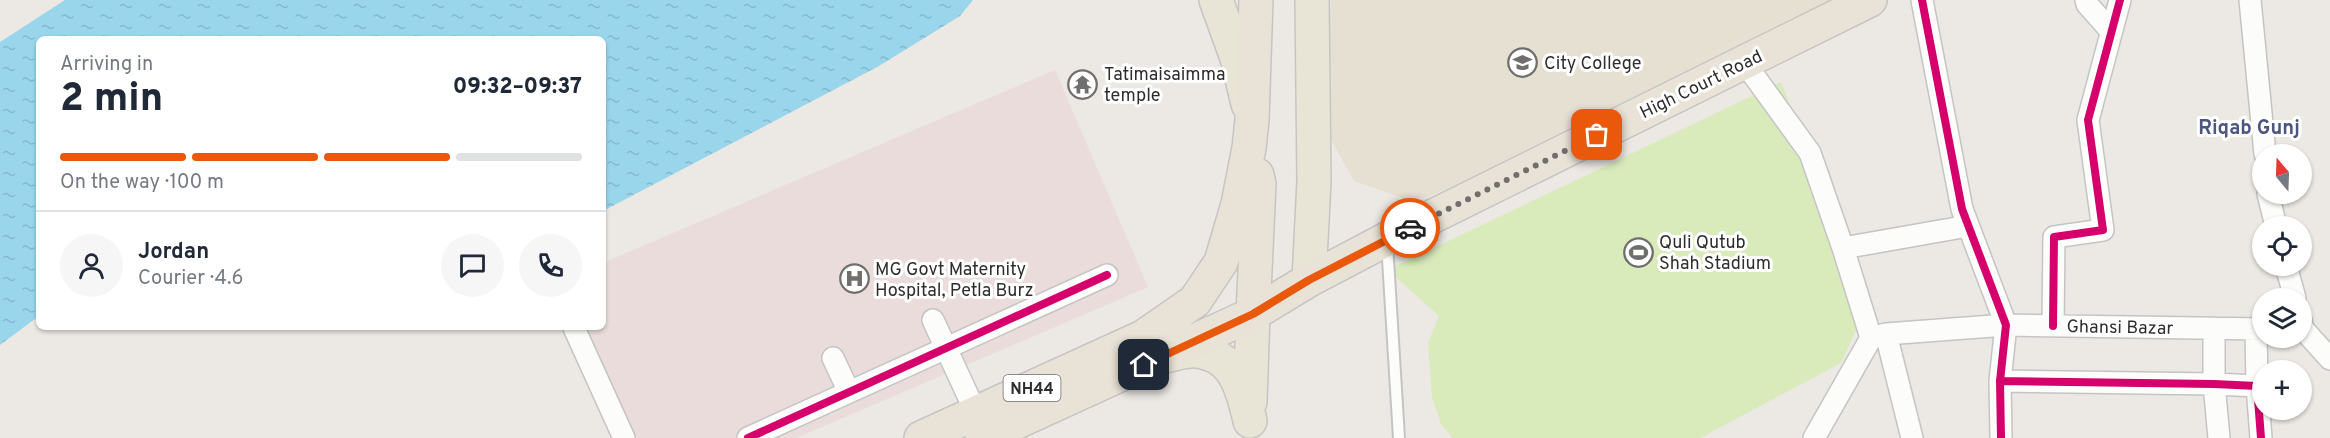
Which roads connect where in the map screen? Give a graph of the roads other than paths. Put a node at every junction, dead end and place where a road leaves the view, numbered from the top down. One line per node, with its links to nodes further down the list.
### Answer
1 (1216, 0): 11 (main road)
2 (1256, 0): 11 (highway, High Court Road / NH44)
3 (1312, 0): 17 (main road)
4 (1870, 0): 10 (highway, High Court Road / NH44)
5 (1922, 0): 13 (street)
6 (2086, 0): 9 (street)
7 (2120, 0): 9 (street)
8 (2250, 0): 12 (street)
9 (2110, 30): 21 (street)
10 (1744, 62): 14 (highway, High Court Road / NH44); 15 (street)
11 (1250, 134): 18 (highway); 36 (highway, High Court Road / NH44)
12 (2264, 144)
13 (1968, 226): 15 (street); 20 (street)
14 (1387, 239): 17 (highway, High Court Road / NH44); 41 (lane)
15 (1843, 248): 25 (street)
16 (1107, 275): 27 (street)
17 (1309, 280): 18 (highway, High Court Road / NH44)
18 (1253, 314): 29 (highway, High Court Road / NH44); 37 (main road)
19 (933, 320): 27 (street)
20 (2006, 324): 21 (street, Ghansi Bazar); 25 (street, Ghansi Bazar); 31 (street)
21 (2053, 326): 22 (street, Ghansi Bazar)
22 (2214, 328): 23 (street, Ghansi Bazar); 32 (street)
23 (2252, 329)
24 (575, 330): 38 (street)
25 (1879, 336): 42 (street); 43 (street)
26 (2312, 338): 28 (street)
27 (946, 348): 34 (street); 36 (street)
28 (2328, 355)
29 (1165, 356): 36 (highway, High Court Road / NH44); 37 (main road)
30 (833, 358): 34 (street)
31 (2000, 381): 32 (street); 44 (street)
32 (2214, 384): 33 (street); 45 (street)
33 (2252, 386)
34 (849, 392): 39 (street)
35 (2260, 420): 46 (street)
36 (979, 426): 40 (highway, High Court Road / NH44)
37 (1249, 429)
38 (624, 438)
39 (748, 438)
40 (921, 438)
41 (1399, 438)
42 (1814, 438)
43 (1912, 438)
44 (2001, 438)
45 (2219, 438)
46 (2261, 438)

